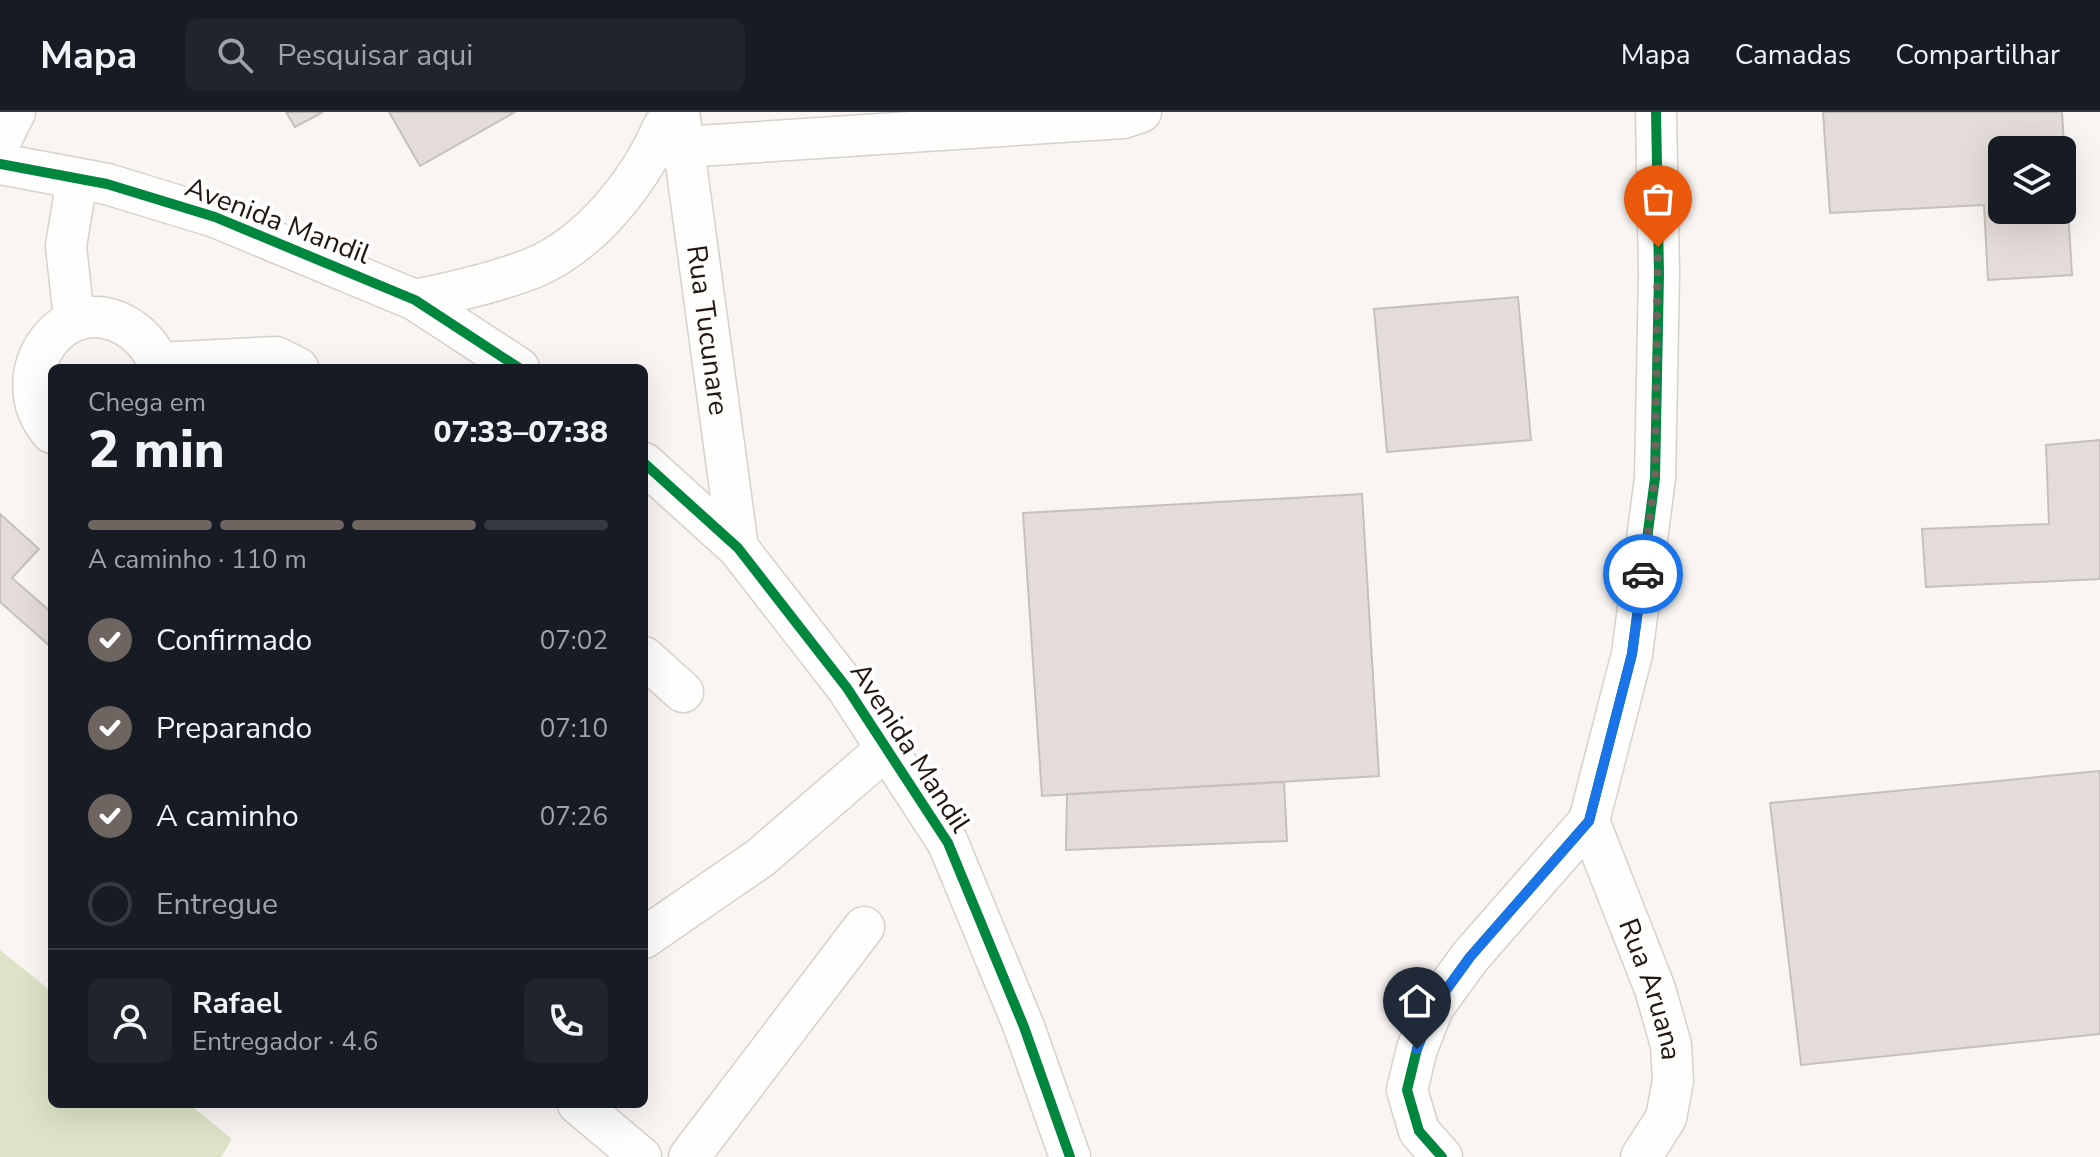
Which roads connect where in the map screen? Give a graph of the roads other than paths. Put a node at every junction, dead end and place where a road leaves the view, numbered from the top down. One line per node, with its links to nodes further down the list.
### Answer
1 (15, 112): 5 (street)
2 (1141, 112): 4 (street)
3 (1656, 112): 20 (street)
4 (671, 130): 8 (street); 16 (street, Rua Tucunare)
5 (0, 142)
6 (0, 164): 7 (street, Avenida Mandil)
7 (92, 182): 8 (street, Avenida Mandil); 9 (street)
8 (415, 300): 13 (street, Avenida Mandil)
9 (87, 318): 10 (street); 14 (street)
10 (158, 364)
11 (173, 364): 12 (street)
12 (290, 364)
13 (513, 364)
14 (48, 429)
15 (648, 467): 16 (street, Avenida Mandil)
16 (738, 548): 19 (street, Avenida Mandil)
17 (648, 661): 18 (street)
18 (683, 692)
19 (886, 749): 22 (street); 26 (street, Avenida Mandil)
20 (1589, 821): 27 (street); 28 (street, Rua Aruana)
21 (864, 927): 25 (street)
22 (648, 935)
23 (583, 1108): 24 (street)
24 (641, 1157)
25 (689, 1157)
26 (1070, 1157)
27 (1442, 1157)
28 (1641, 1157)

